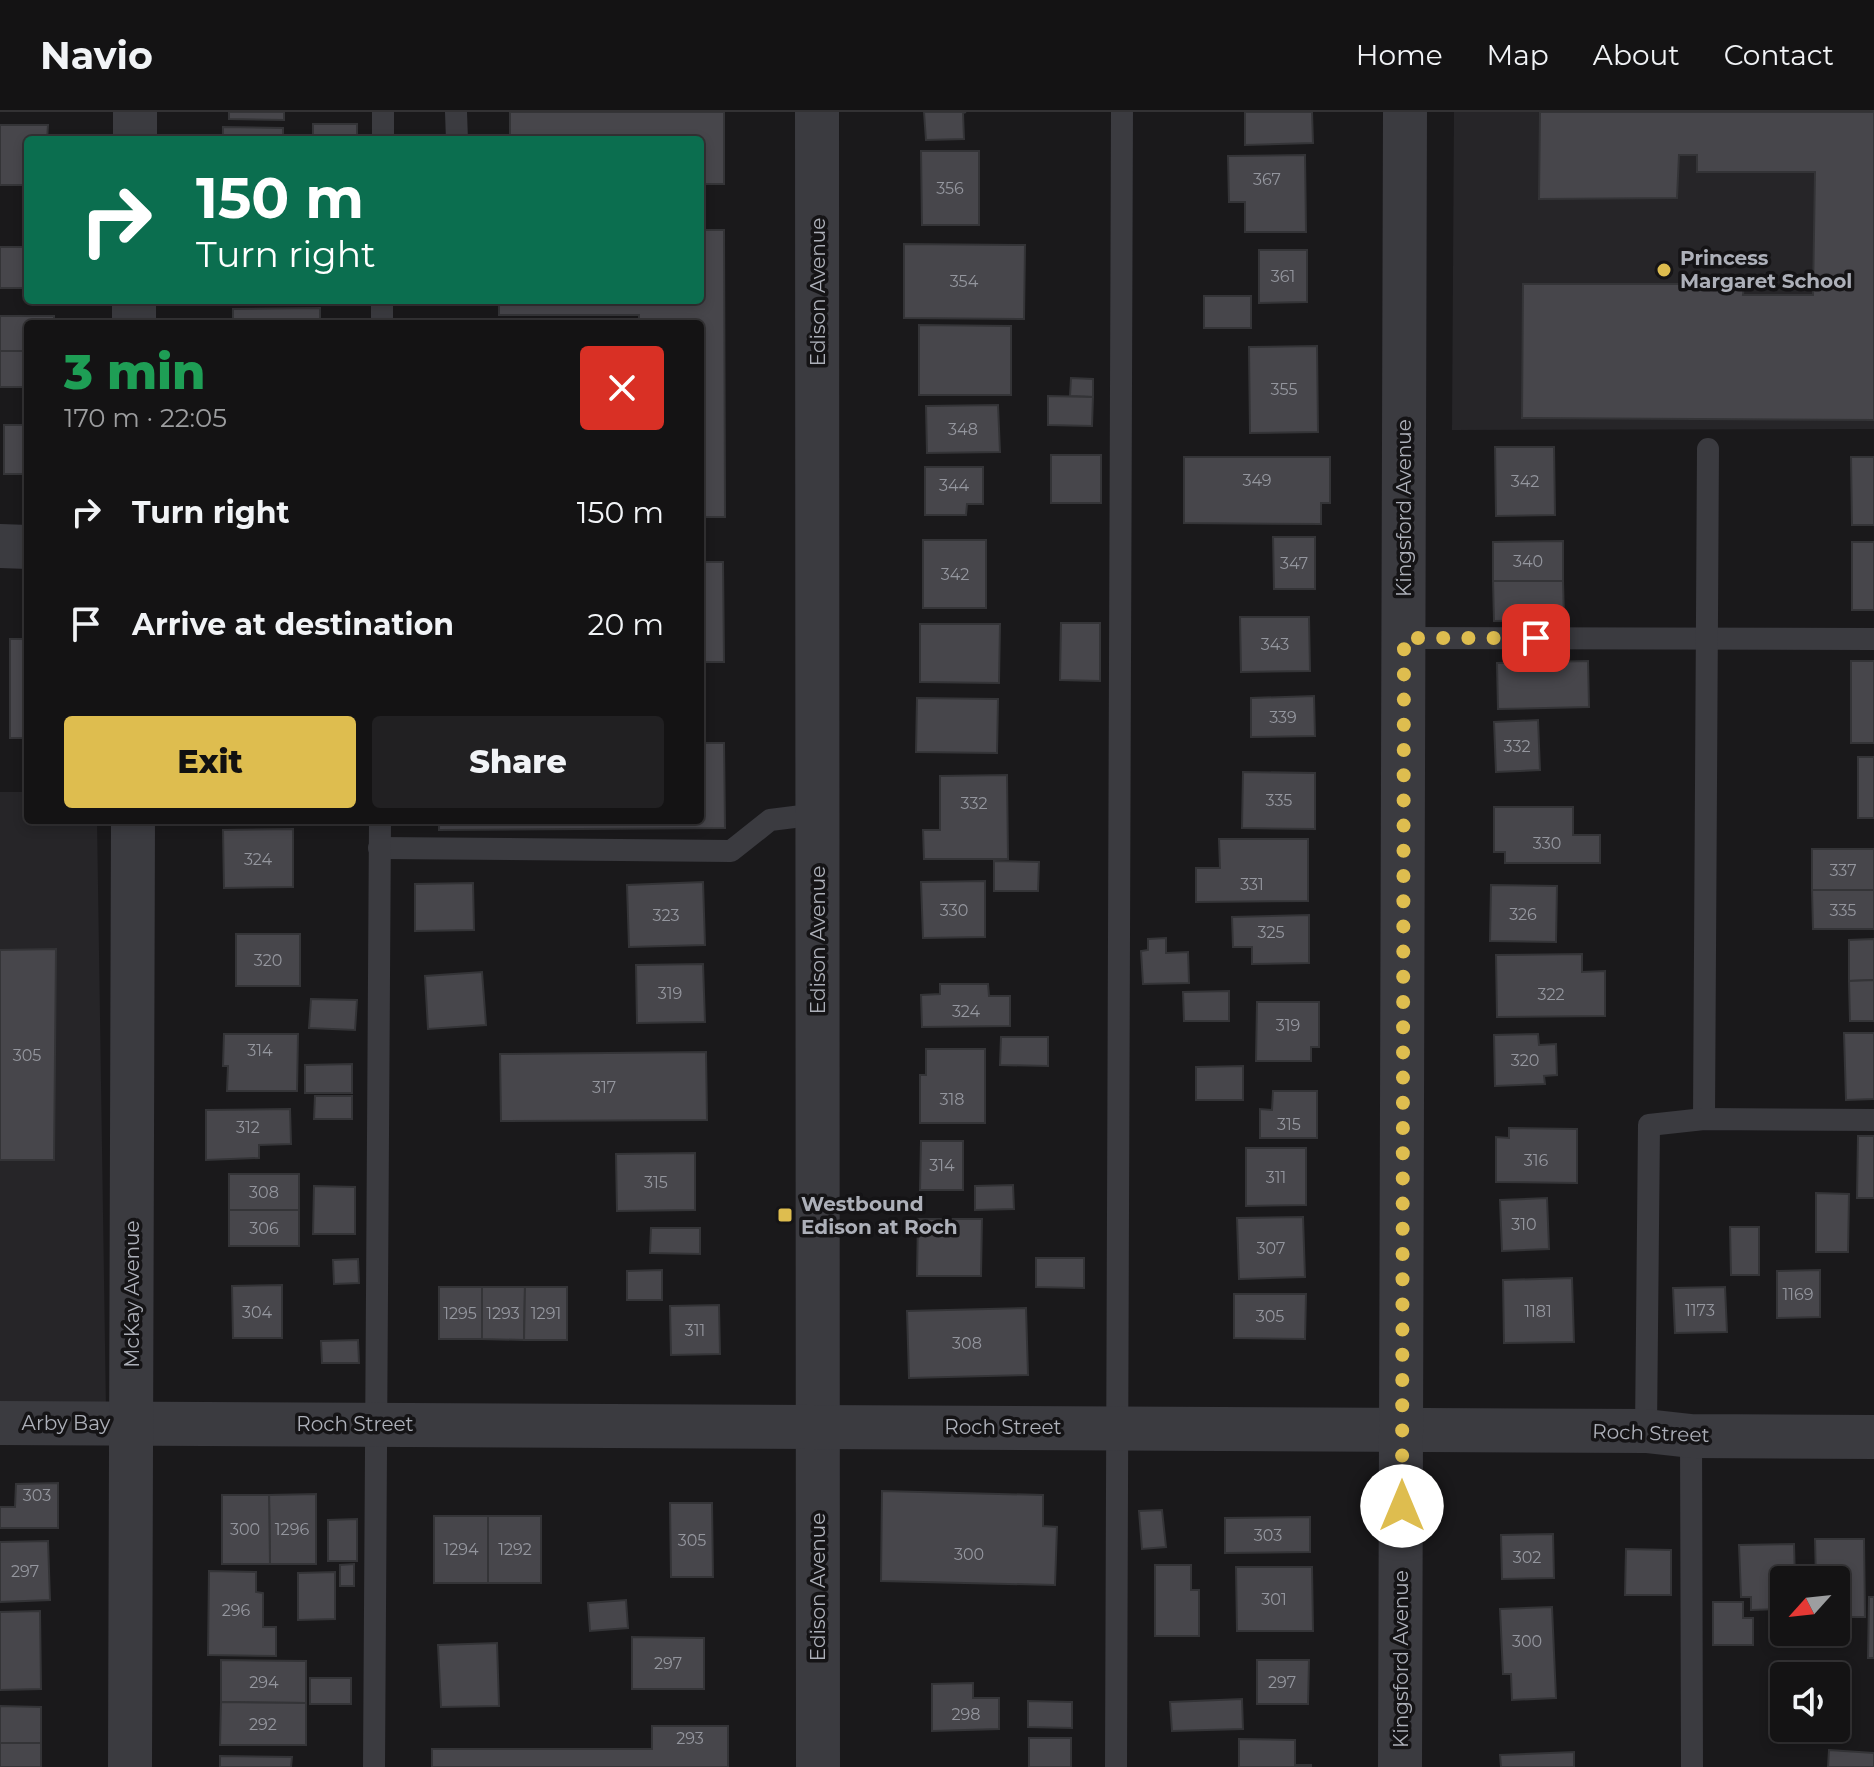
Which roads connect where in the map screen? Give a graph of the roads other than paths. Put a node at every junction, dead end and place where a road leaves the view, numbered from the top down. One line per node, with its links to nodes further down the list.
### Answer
1 (135, 112): 7 (street)
2 (383, 112): 8 (lane)
3 (456, 112): 9 (lane)
4 (817, 112): 16 (street, Edison Avenue)
5 (1122, 112): 26 (lane)
6 (1405, 112): 13 (street, Kingsford Avenue)
7 (135, 136)
8 (383, 136)
9 (457, 136)
10 (1708, 449): 14 (lane)
11 (0, 546): 12 (street)
12 (24, 547)
13 (1404, 638): 14 (lane); 27 (street, Kingsford Avenue)
14 (1707, 638): 15 (lane); 20 (lane)
15 (1874, 639)
16 (818, 814): 19 (lane); 25 (street, Edison Avenue)
17 (133, 824): 23 (street, McKay Avenue)
18 (380, 824): 19 (lane)
19 (379, 848): 24 (lane)
20 (1704, 1119): 21 (lane); 28 (lane)
21 (1874, 1120)
22 (0, 1423): 23 (street, Arby Bay)
23 (132, 1423): 24 (street, Roch Street); 31 (street, McKay Avenue)
24 (377, 1424): 25 (street, Roch Street); 32 (lane)
25 (818, 1426): 26 (street, Roch Street); 33 (street, Edison Avenue)
26 (1117, 1427): 27 (street, Roch Street); 34 (lane)
27 (1403, 1430): 28 (street, Roch Street); 35 (street, Kingsford Avenue)
28 (1646, 1431): 29 (street, Roch Street)
29 (1691, 1436): 30 (street, Roch Street); 36 (lane)
30 (1874, 1437)
31 (130, 1767)
32 (374, 1767)
33 (818, 1767)
34 (1116, 1767)
35 (1400, 1767)
36 (1692, 1767)

